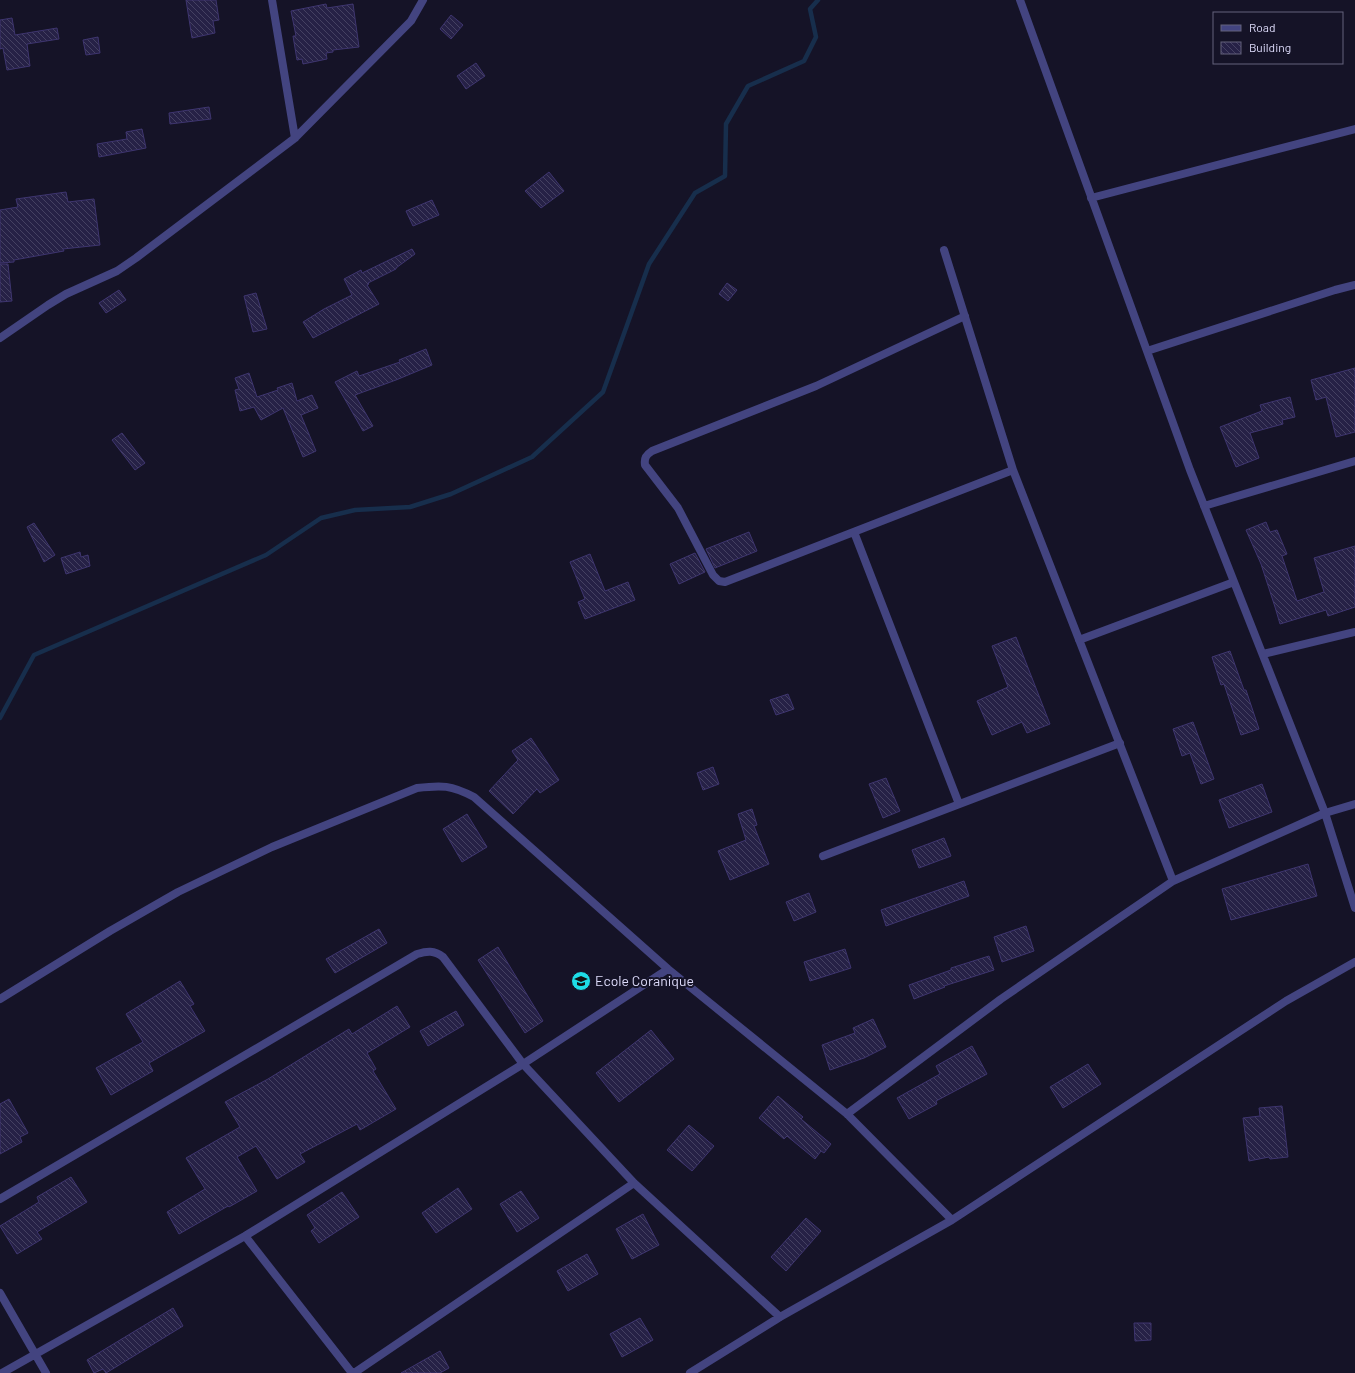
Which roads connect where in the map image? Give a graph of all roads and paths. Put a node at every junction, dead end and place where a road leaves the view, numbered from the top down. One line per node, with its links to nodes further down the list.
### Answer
1 (272, 0): 5 (street)
2 (423, 0): 5 (street)
3 (1020, 0): 6 (street)
4 (1355, 129): 6 (street)
5 (295, 138): 10 (street)
6 (1091, 198): 11 (street)
7 (944, 250): 9 (street)
8 (1355, 285): 11 (street)
9 (965, 316): 13 (street); 15 (street)
10 (0, 338)
11 (1147, 351): 14 (street)
12 (1355, 461): 14 (street)
13 (1013, 470): 15 (street); 18 (street)
14 (1204, 506): 16 (street)
15 (854, 532): 21 (street)
16 (1234, 582): 18 (street); 19 (street)
17 (1355, 632): 19 (street)
18 (1079, 640): 20 (street)
19 (1263, 654): 23 (street)
20 (1120, 743): 21 (street); 25 (street)
21 (959, 804): 24 (street)
22 (1355, 804): 23 (street)
23 (1325, 813): 25 (street); 26 (street)
24 (823, 856)
25 (1173, 881): 31 (street)
26 (1355, 908)
27 (1355, 962): 34 (street)
28 (668, 968): 29 (street); 30 (street); 31 (street)
29 (0, 999)
30 (523, 1064): 32 (street); 33 (street); 35 (street)
31 (847, 1114): 34 (street)
32 (634, 1183): 37 (street); 41 (street)
33 (0, 1199)
34 (952, 1220): 37 (street)
35 (245, 1236): 38 (street); 41 (street)
36 (0, 1293): 38 (street)
37 (780, 1317): 42 (street)
38 (35, 1354): 39 (street); 40 (street)
39 (2, 1373)
40 (46, 1373)
41 (353, 1373)
42 (690, 1373)

